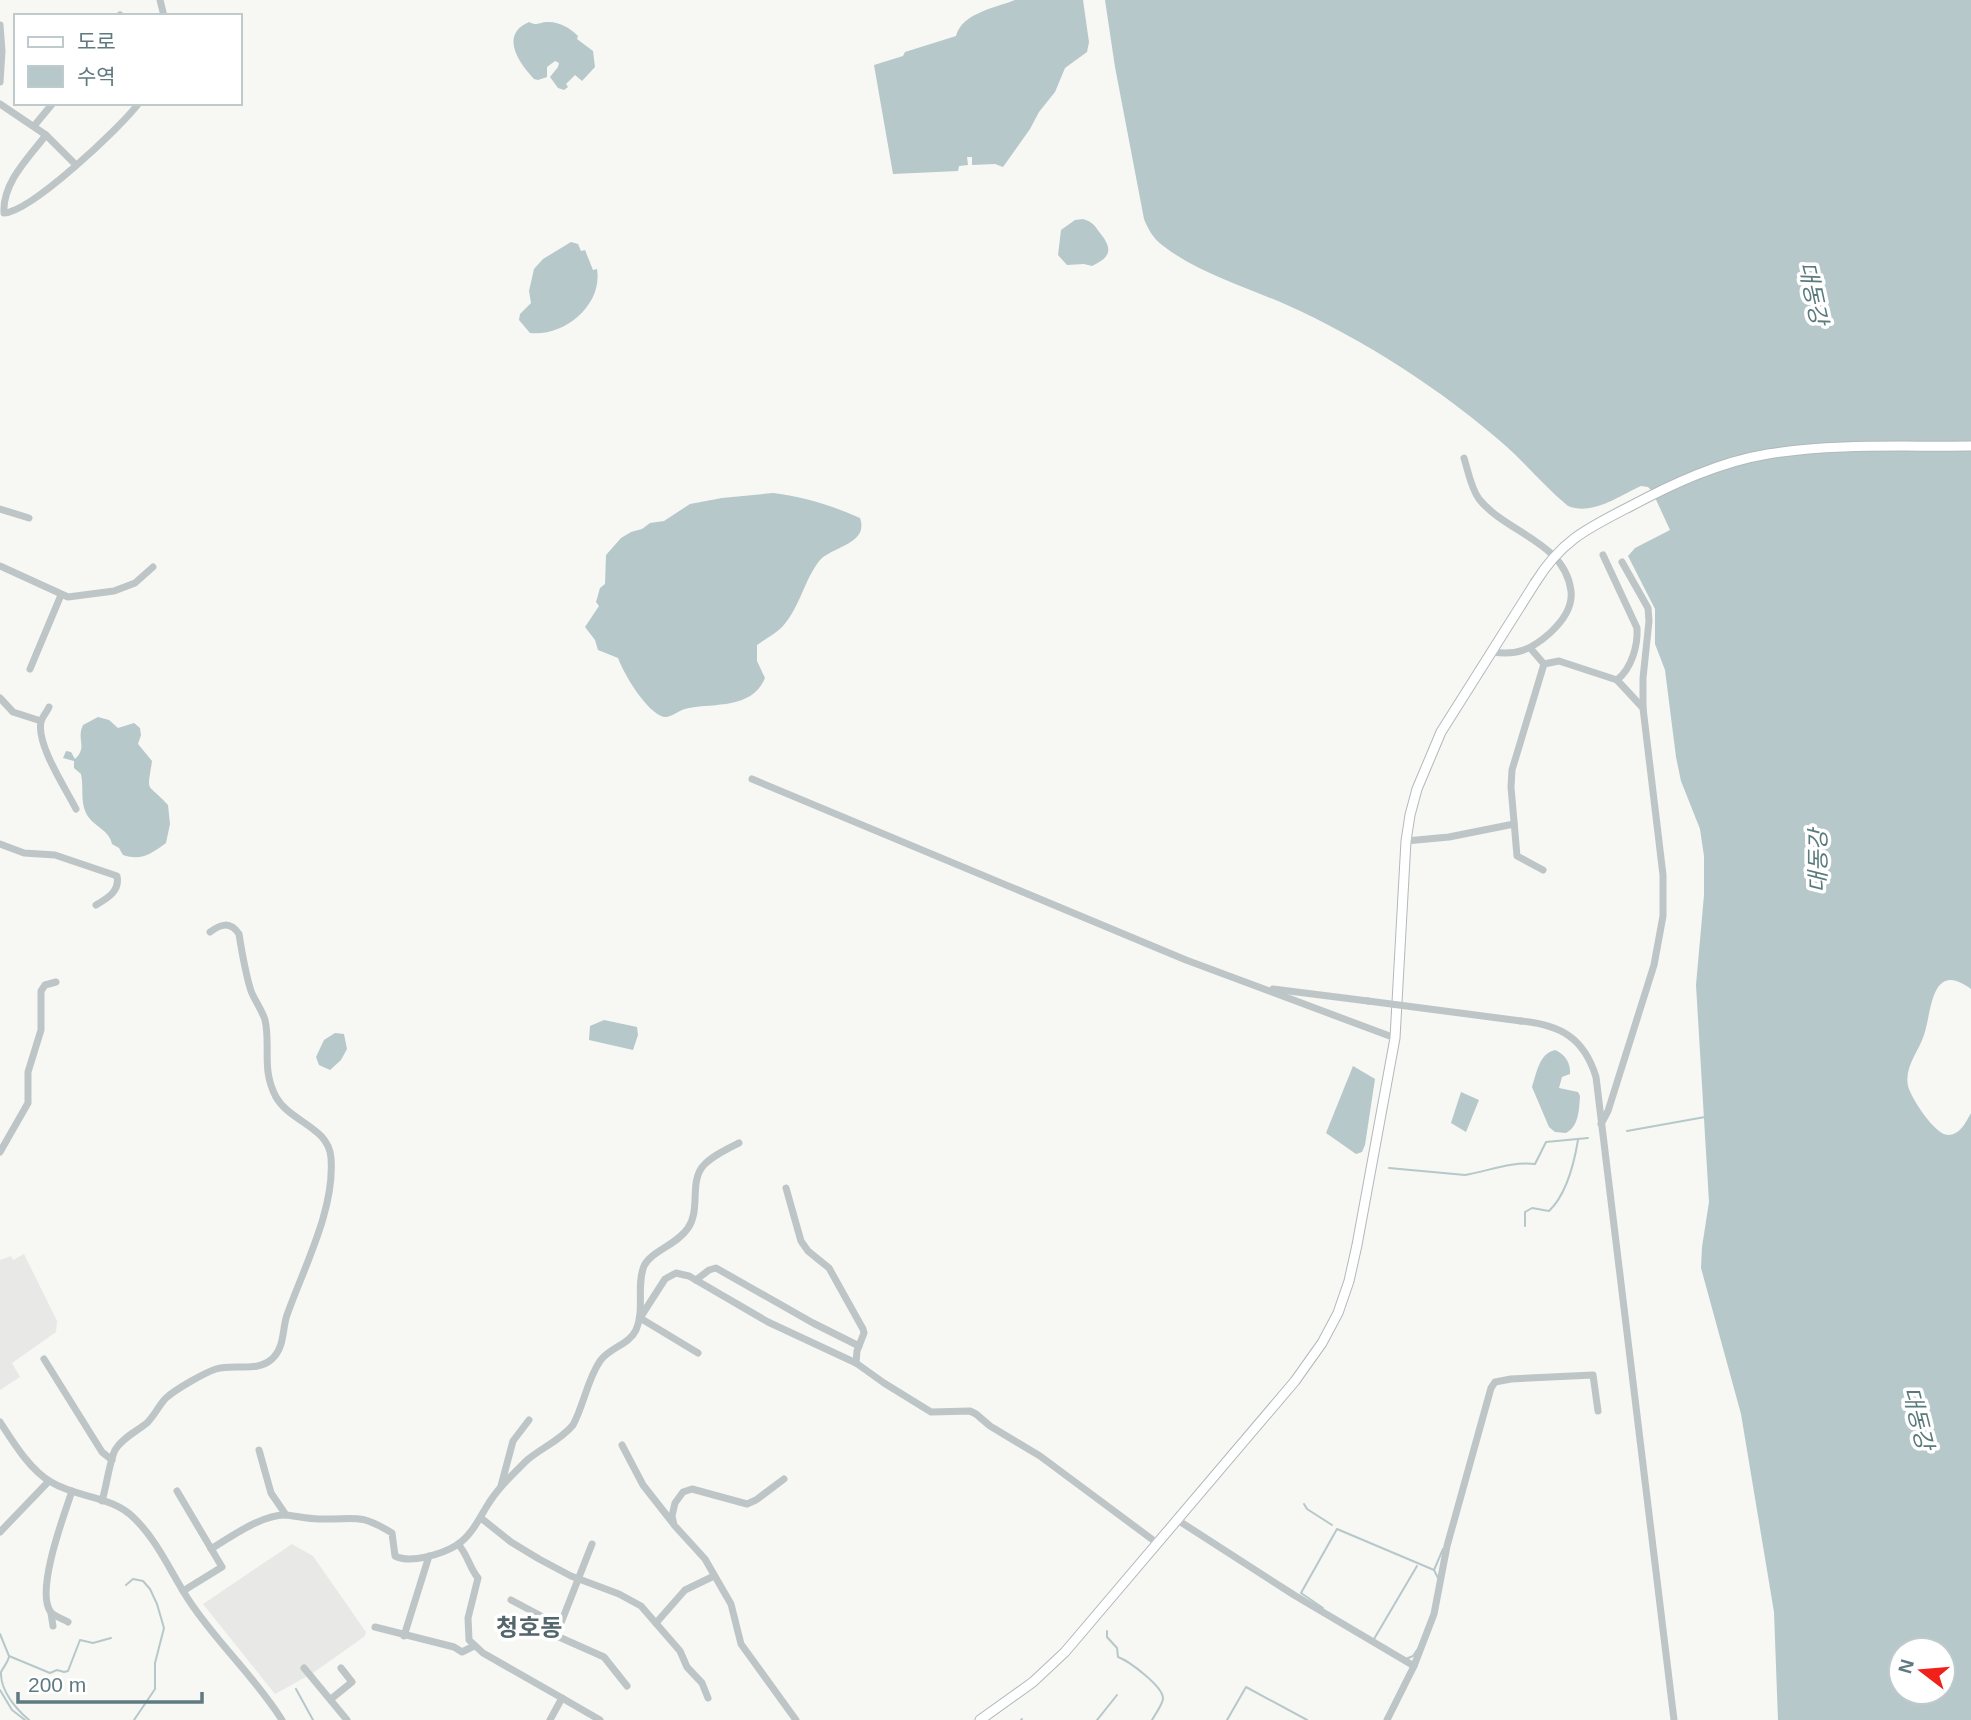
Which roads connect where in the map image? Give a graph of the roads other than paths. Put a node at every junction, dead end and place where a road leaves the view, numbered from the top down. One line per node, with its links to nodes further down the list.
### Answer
1 (0, 25): 2 (street)
2 (0, 82)
3 (0, 104): 6 (street)
4 (51, 105): 6 (street)
5 (137, 105): 8 (street)
6 (34, 126): 7 (street)
7 (46, 135): 8 (street); 9 (street)
8 (76, 165): 9 (street)
9 (2, 215)
10 (1971, 446): 20 (main road, bridge)
11 (1464, 458): 19 (street)
12 (0, 509): 13 (street)
13 (29, 519)
14 (1603, 555): 23 (street)
15 (1622, 562): 26 (street)
16 (0, 566): 18 (street)
17 (153, 566): 18 (street)
18 (61, 595): 22 (street)
19 (1531, 649): 20 (street); 21 (street)
20 (1493, 652): 31 (main road)
21 (1545, 664): 23 (street); 30 (street)
22 (30, 669)
23 (1617, 680): 26 (street)
24 (0, 698): 27 (street)
25 (49, 708): 27 (street)
26 (1643, 708): 41 (street)
27 (41, 721): 29 (street)
28 (752, 779): 39 (street)
29 (76, 809)
30 (1514, 824): 31 (street); 35 (street)
31 (1406, 841): 40 (main road)
32 (0, 844): 34 (street)
33 (99, 859): 34 (street)
34 (95, 867): 36 (street)
35 (1543, 870)
36 (96, 905)
37 (210, 932): 56 (street)
38 (56, 982): 43 (street)
39 (1262, 988): 40 (street); 41 (street, bridge)
40 (1395, 1038): 65 (main road)
41 (1601, 1125): 99 (street)
42 (739, 1143): 46 (street)
43 (0, 1152)
44 (786, 1188): 47 (street)
45 (696, 1280): 46 (street); 47 (street); 50 (street)
46 (640, 1318): 48 (street); 59 (street)
47 (859, 1346): 50 (street)
48 (698, 1353)
49 (44, 1359): 56 (street)
50 (856, 1363): 68 (street)
51 (1598, 1411): 85 (street)
52 (529, 1420): 59 (street)
53 (0, 1422): 58 (street)
54 (622, 1445): 66 (street)
55 (259, 1450): 63 (street)
56 (112, 1460): 62 (street)
57 (784, 1479): 66 (street)
58 (49, 1481): 60 (street); 67 (street)
59 (501, 1486): 64 (street)
60 (72, 1491): 62 (street); 77 (street)
61 (177, 1491): 71 (street)
62 (102, 1501): 75 (street)
63 (286, 1515): 71 (street); 72 (street)
64 (481, 1518): 69 (street); 74 (street)
65 (1176, 1519): 68 (main road); 85 (street)
66 (674, 1525): 73 (street)
67 (0, 1532)
68 (1157, 1543): 97 (main road)
69 (458, 1544): 72 (street); 84 (street)
70 (592, 1544): 74 (street)
71 (211, 1549): 75 (street)
72 (429, 1556): 83 (street)
73 (714, 1576): 79 (street); 96 (street)
74 (579, 1578): 79 (street); 80 (street)
75 (183, 1591): 92 (street)
76 (511, 1600): 80 (street)
77 (51, 1613): 78 (street); 81 (street)
78 (68, 1622)
79 (656, 1623): 90 (street)
80 (558, 1625): 88 (street)
81 (53, 1626)
82 (375, 1627): 83 (street)
83 (404, 1636): 84 (street)
84 (474, 1646): 89 (street)
85 (1414, 1666): 98 (street)
86 (304, 1668): 91 (street)
87 (341, 1668): 91 (street)
88 (627, 1686)
89 (562, 1698): 94 (street); 95 (street)
90 (708, 1698)
91 (331, 1699): 93 (street)
92 (282, 1720)
93 (347, 1720)
94 (550, 1720)
95 (600, 1720)
96 (796, 1720)
97 (980, 1720)
98 (1387, 1720)
99 (1674, 1720)

